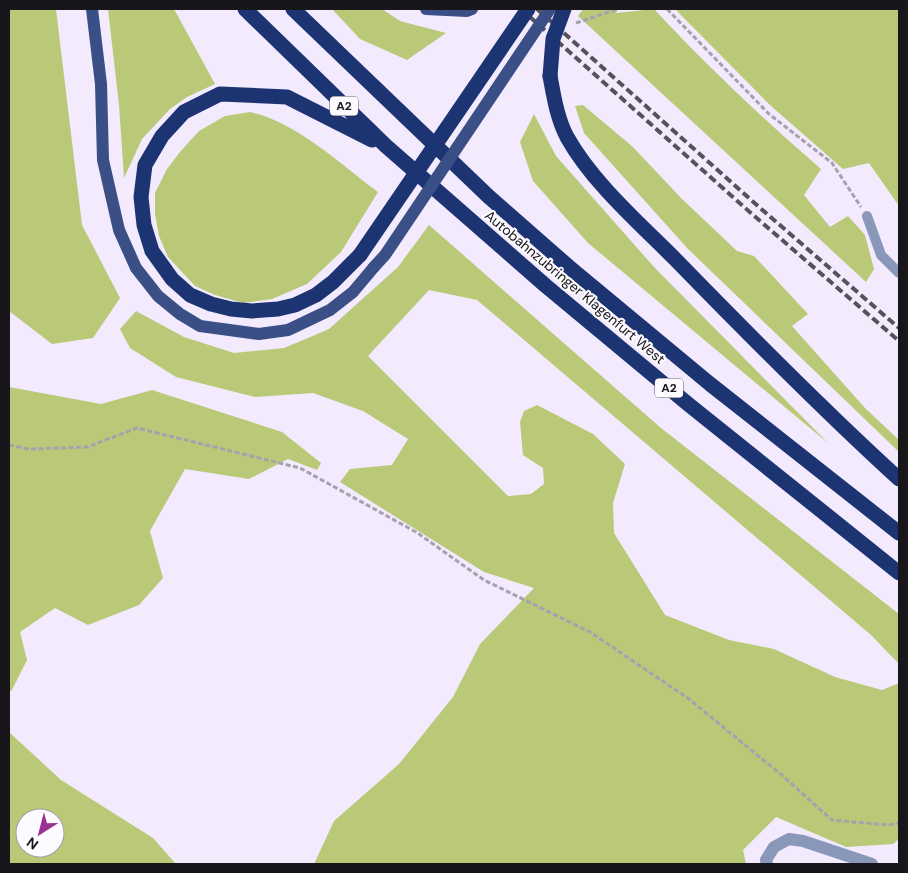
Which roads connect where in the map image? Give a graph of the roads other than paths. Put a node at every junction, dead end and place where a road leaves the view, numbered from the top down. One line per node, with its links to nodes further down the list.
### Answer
1 (92, 9): 7 (main road, bridge)
2 (245, 9): 9 (highway, Autobahnzubringer Klagenfurt West / A2)
3 (293, 9): 13 (highway, Autobahnzubringer Klagenfurt West / A2)
4 (426, 9): 5 (main road)
5 (472, 9)
6 (528, 9): 9 (highway, bridge)
7 (550, 9)
8 (564, 9): 12 (highway, bridge)
9 (386, 146): 14 (highway, Autobahnzubringer Klagenfurt West / A2)
10 (867, 216): 11 (lane)
11 (899, 274)
12 (899, 479)
13 (899, 533)
14 (899, 573)
15 (766, 864): 16 (street)
16 (872, 864)

